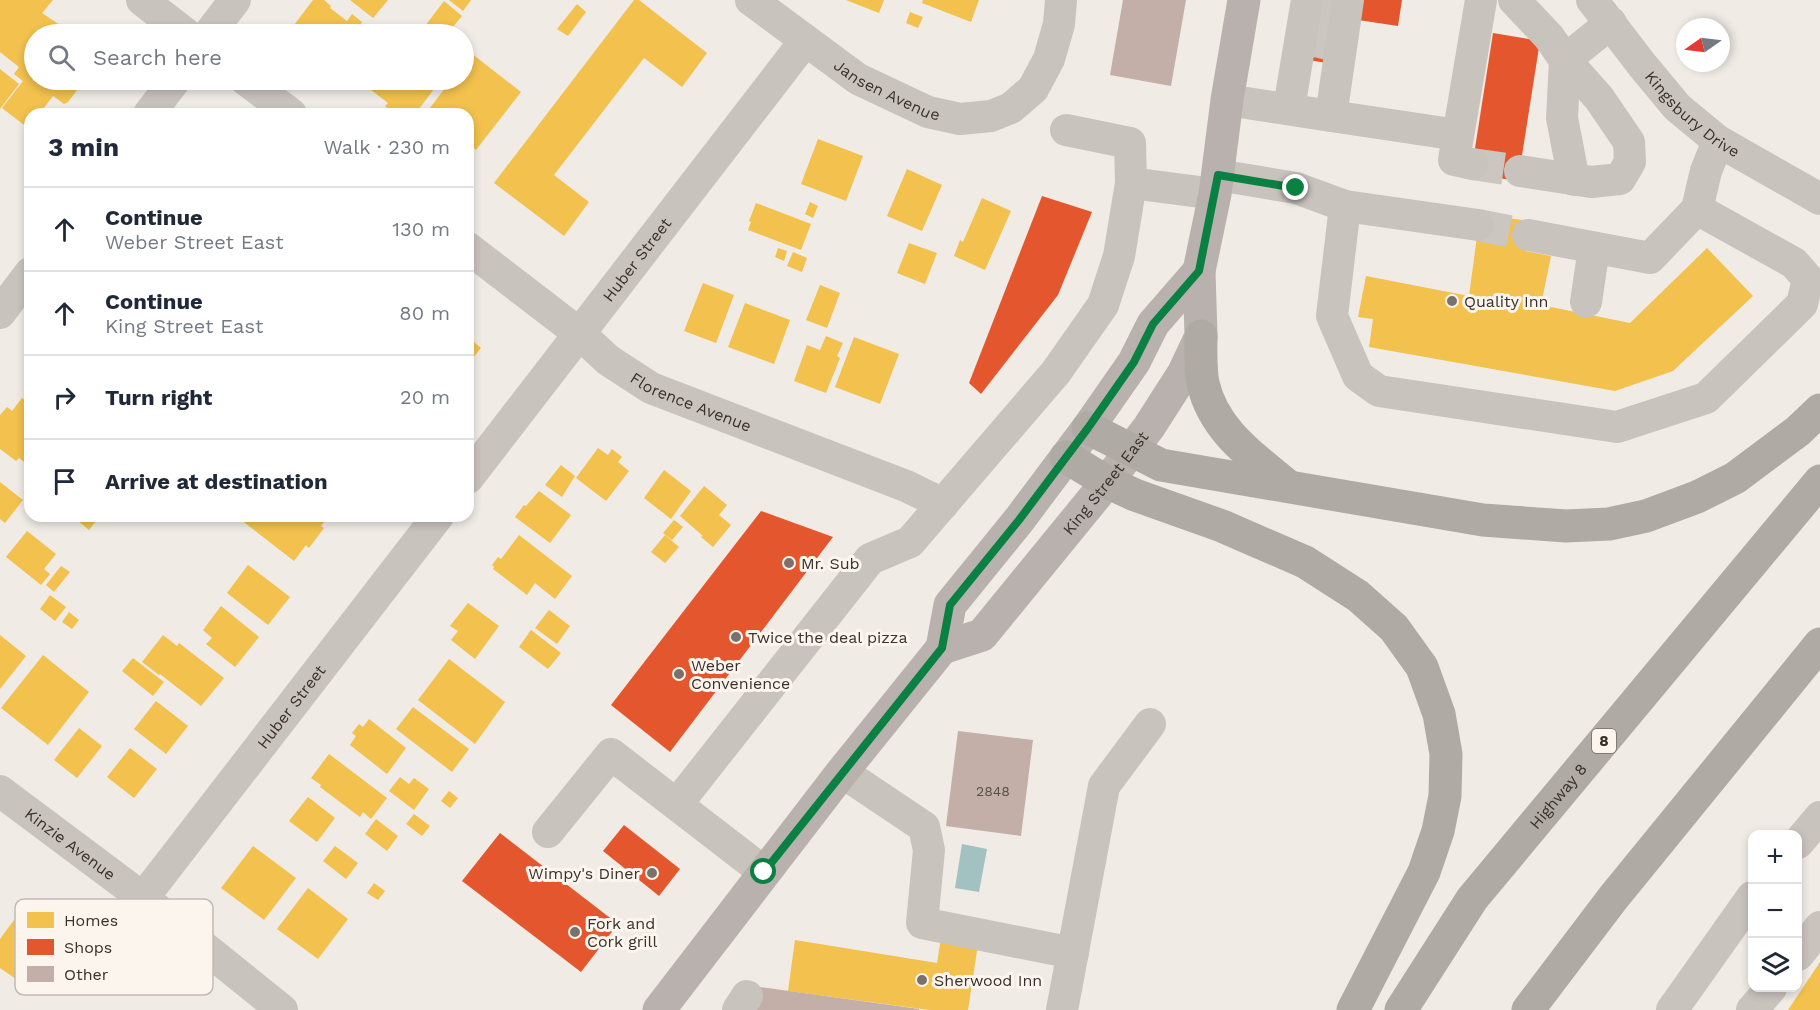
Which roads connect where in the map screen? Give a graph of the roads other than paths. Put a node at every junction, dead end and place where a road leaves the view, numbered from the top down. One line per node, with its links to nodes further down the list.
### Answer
1 (142, 0): 10 (street)
2 (235, 0): 11 (street)
3 (751, 0): 12 (street, Jansen Avenue)
4 (1061, 0): 12 (street, Jansen Avenue)
5 (1244, 0): 16 (main road, King Street East)
6 (1481, 0): 20 (street)
7 (1514, 0): 13 (street)
8 (1601, 12): 13 (street); 22 (street, Kingsbury Drive)
9 (1325, 23): 19 (street); 20 (street)
10 (173, 24)
11 (216, 24)
12 (805, 42): 38 (street, Huber Street)
13 (1565, 60): 24 (street); 24 (street)
14 (167, 90): 17 (street)
15 (259, 90): 18 (street)
16 (1227, 100): 19 (street); 26 (main road, King Street East)
17 (154, 108)
18 (283, 108)
19 (1288, 108): 20 (street)
20 (1331, 116)
21 (1066, 130): 25 (street)
22 (1718, 141): 27 (street, Kingsbury Drive); 29 (street)
23 (1520, 171): 24 (street)
24 (1574, 180)
25 (1131, 183): 26 (street); 48 (street)
26 (1216, 184): 28 (street); 34 (main road, King Street East)
27 (1820, 199)
28 (1345, 206): 29 (street); 30 (street)
29 (1697, 209): 32 (street)
30 (1478, 225)
31 (1528, 235): 32 (street)
32 (1594, 248): 36 (street)
33 (474, 253): 38 (street, Florence Avenue)
34 (1199, 271): 39 (main road, King Street East); 41 (main road, King Street East)
35 (24, 281): 37 (street)
36 (1586, 302)
37 (0, 313)
38 (580, 334): 44 (street, Huber Street); 48 (street, Florence Avenue)
39 (1201, 336): 42 (main road, King Street East); 47 (highway)
40 (1820, 410): 47 (highway)
41 (1088, 428): 42 (highway); 43 (main road, King Street East)
42 (1131, 450): 45 (main road, King Street East); 47 (highway)
43 (1066, 457): 45 (highway); 51 (main road, King Street East)
44 (474, 470)
45 (1107, 482): 51 (main road, King Street East); 70 (highway)
46 (1820, 482): 71 (highway, Highway 8 / 8)
47 (1290, 487)
48 (943, 504): 55 (street)
49 (433, 522): 60 (street, Huber Street)
50 (1820, 644): 72 (highway)
51 (942, 648): 53 (main road)
52 (1150, 724): 64 (street)
53 (842, 772): 59 (main road); 64 (street)
54 (0, 791): 60 (street, Kinzie Avenue)
55 (677, 804): 57 (street); 59 (street)
56 (1820, 817): 58 (street)
57 (548, 832)
58 (1802, 837)
59 (764, 872): 68 (main road)
60 (143, 898)
61 (1748, 903): 73 (street)
62 (1820, 927): 63 (street)
63 (1802, 949)
64 (1073, 953): 69 (street)
65 (213, 954): 67 (street, Kinzie Avenue)
66 (1767, 992): 74 (street)
67 (282, 1010)
68 (659, 1010)
69 (1062, 1010)
70 (1353, 1010)
71 (1401, 1010)
72 (1528, 1010)
73 (1672, 1010)
74 (1752, 1010)

